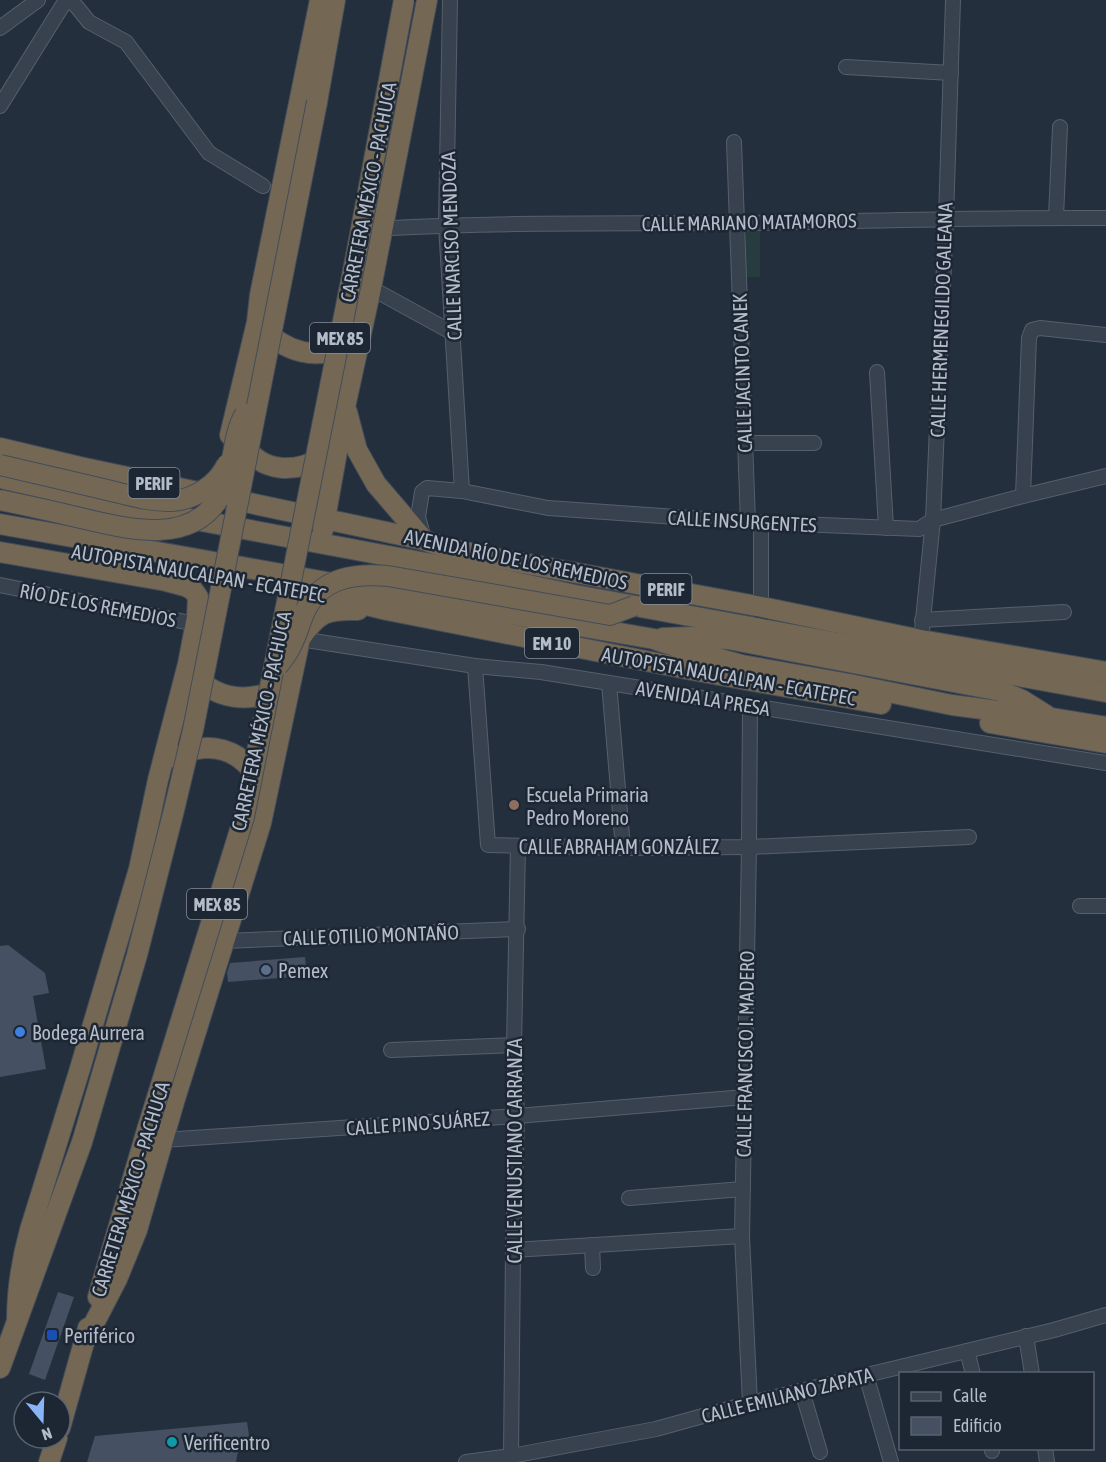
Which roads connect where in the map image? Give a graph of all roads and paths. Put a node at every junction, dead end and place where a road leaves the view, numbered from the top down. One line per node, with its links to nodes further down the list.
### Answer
1 (38, 0): 9 (street)
2 (67, 0): 12 (street); 15 (street)
3 (320, 0): 23 (highway)
4 (336, 0): 28 (highway, bridge)
5 (404, 0): 66 (highway, CARRETERA MÉXICO - PACHUCA / MEX 85, bridge)
6 (427, 0): 22 (highway)
7 (450, 0): 20 (street, CALLE NARCISO MENDOZA)
8 (954, 0): 11 (street, CALLE HERMENEGILDO GALEANA)
9 (0, 28)
10 (846, 67): 11 (street)
11 (951, 73): 17 (street, CALLE HERMENEGILDO GALEANA)
12 (0, 106)
13 (1060, 127): 16 (street)
14 (734, 142): 19 (street, CALLE JACINTO CANEK)
15 (263, 186)
16 (1056, 217): 17 (street, CALLE MARIANO MATAMOROS); 18 (street, CALLE MARIANO MATAMOROS)
17 (946, 218): 19 (street, CALLE MARIANO MATAMOROS); 44 (street, CALLE HERMENEGILDO GALEANA)
18 (1106, 218)
19 (736, 223): 20 (street, CALLE MARIANO MATAMOROS); 33 (street, CALLE JACINTO CANEK)
20 (446, 225): 21 (street, CALLE MARIANO MATAMOROS); 25 (street, CALLE NARCISO MENDOZA)
21 (392, 228)
22 (371, 288): 24 (highway); 25 (street)
23 (257, 322): 24 (highway); 30 (highway)
24 (362, 333): 29 (highway)
25 (453, 333): 39 (street, CALLE NARCISO MENDOZA)
26 (1106, 336): 41 (street)
27 (877, 372): 48 (street)
28 (261, 386): 35 (highway, bridge); 96 (highway, bridge)
29 (345, 406): 31 (highway); 50 (highway)
30 (233, 422): 31 (highway); 40 (highway)
31 (340, 436): 43 (highway)
32 (814, 442): 33 (street)
33 (745, 443): 46 (street, CALLE JACINTO CANEK)
34 (0, 448): 40 (highway, AVENIDA RÍO DE LOS REMEDIOS / PERIF)
35 (233, 451): 36 (highway, bridge); 42 (highway, bridge)
36 (0, 465)
37 (1106, 476): 41 (street, CALLE INSURGENTES)
38 (0, 478): 45 (highway, AVENIDA RÍO DE LOS REMEDIOS / PERIF)
39 (462, 491): 46 (street, CALLE INSURGENTES); 50 (street, CALLE INSURGENTES)
40 (215, 496): 43 (highway, AVENIDA RÍO DE LOS REMEDIOS / PERIF); 45 (highway)
41 (1023, 496): 44 (street, CALLE INSURGENTES)
42 (0, 500)
43 (325, 519): 50 (highway, AVENIDA RÍO DE LOS REMEDIOS / PERIF); 51 (highway)
44 (933, 520): 48 (street, CALLE INSURGENTES); 58 (street, CALLE HERMENEGILDO GALEANA)
45 (209, 522): 51 (highway, AVENIDA RÍO DE LOS REMEDIOS / PERIF)
46 (754, 523): 48 (street, CALLE INSURGENTES); 55 (street, CALLE JACINTO CANEK)
47 (0, 524): 71 (highway, AUTOPISTA NAUCALPAN - ECATEPEC / EM 10)
48 (886, 528)
49 (0, 536): 56 (highway, AUTOPISTA NAUCALPAN - ECATEPEC / EM 10)
50 (424, 540): 55 (highway, AVENIDA RÍO DE LOS REMEDIOS / PERIF)
51 (320, 544): 54 (highway, AVENIDA RÍO DE LOS REMEDIOS / PERIF)
52 (0, 552): 59 (highway)
53 (0, 585): 59 (street, RÍO DE LOS REMEDIOS)
54 (634, 606): 60 (highway, AVENIDA RÍO DE LOS REMEDIOS / PERIF); 66 (highway, bridge)
55 (762, 607): 60 (street, CALLE JACINTO CANEK); 62 (highway, AVENIDA RÍO DE LOS REMEDIOS / PERIF)
56 (387, 610): 61 (highway); 72 (highway, AUTOPISTA NAUCALPAN - ECATEPEC / EM 10)
57 (1064, 612): 58 (street)
58 (922, 620): 62 (street, CALLE HERMENEGILDO GALEANA)
59 (196, 624): 63 (highway)
60 (761, 629): 69 (highway, AVENIDA RÍO DE LOS REMEDIOS / PERIF)
61 (300, 639): 64 (street, AVENIDA LA PRESA); 67 (highway)
62 (921, 640): 65 (highway, AVENIDA RÍO DE LOS REMEDIOS / PERIF)
63 (188, 664): 67 (highway); 74 (highway)
64 (475, 666): 68 (street, AVENIDA LA PRESA); 77 (street, CALLE ABRAHAM GONZÁLEZ)
65 (1106, 672)
66 (272, 674): 98 (highway, CARRETERA MÉXICO - PACHUCA / MEX 85, bridge)
67 (291, 681): 75 (highway)
68 (609, 683): 70 (street, AVENIDA LA PRESA); 79 (street)
69 (1106, 692)
70 (750, 706): 73 (street, AVENIDA LA PRESA); 78 (street, CALLE FRANCISCO I. MADERO)
71 (1106, 727)
72 (1106, 743)
73 (1106, 763)
74 (158, 780): 75 (highway); 96 (highway)
75 (265, 802): 83 (highway)
76 (969, 837): 78 (street, CALLE ABRAHAM GONZÁLEZ)
77 (518, 846): 79 (street, CALLE ABRAHAM GONZÁLEZ); 82 (street, CALLE VENUSTIANO CARRANZA)
78 (749, 847): 79 (street, CALLE ABRAHAM GONZÁLEZ); 86 (street, CALLE FRANCISCO I. MADERO)
79 (623, 848)
80 (1080, 906): 81 (street)
81 (1106, 906)
82 (518, 929): 83 (street, CALLE OTILIO MONTAÑO); 84 (street, CALLE VENUSTIANO CARRANZA)
83 (224, 941): 88 (highway)
84 (514, 1045): 85 (street); 87 (street, CALLE VENUSTIANO CARRANZA)
85 (391, 1050)
86 (745, 1097): 87 (street, CALLE PINO SUÁREZ); 89 (street, CALLE FRANCISCO I. MADERO)
87 (517, 1116): 88 (street, CALLE PINO SUÁREZ); 93 (street, CALLE VENUSTIANO CARRANZA)
88 (163, 1140): 98 (highway)
89 (743, 1189): 90 (street); 91 (street, CALLE FRANCISCO I. MADERO)
90 (629, 1198)
91 (742, 1236): 92 (street); 106 (street, CALLE FRANCISCO I. MADERO)
92 (592, 1245): 93 (street); 94 (street)
93 (513, 1250): 108 (street, CALLE VENUSTIANO CARRANZA)
94 (593, 1268)
95 (1106, 1315): 97 (street, CALLE EMILIANO ZAPATA)
96 (17, 1320): 100 (highway)
97 (1026, 1336): 99 (street, CALLE EMILIANO ZAPATA); 102 (street)
98 (85, 1341): 104 (highway, CARRETERA MÉXICO - PACHUCA / MEX 85)
99 (967, 1351): 101 (street); 103 (street, CALLE EMILIANO ZAPATA)
100 (0, 1368)
101 (972, 1372)
102 (1032, 1372)
103 (866, 1375): 105 (street, CALLE EMILIANO ZAPATA); 110 (street)
104 (71, 1390)
105 (801, 1391): 106 (street, CALLE EMILIANO ZAPATA); 107 (street)
106 (750, 1403): 108 (street, CALLE EMILIANO ZAPATA)
107 (820, 1452)
108 (511, 1456): 109 (street, CALLE EMILIANO ZAPATA)
109 (466, 1462)
110 (891, 1462)

